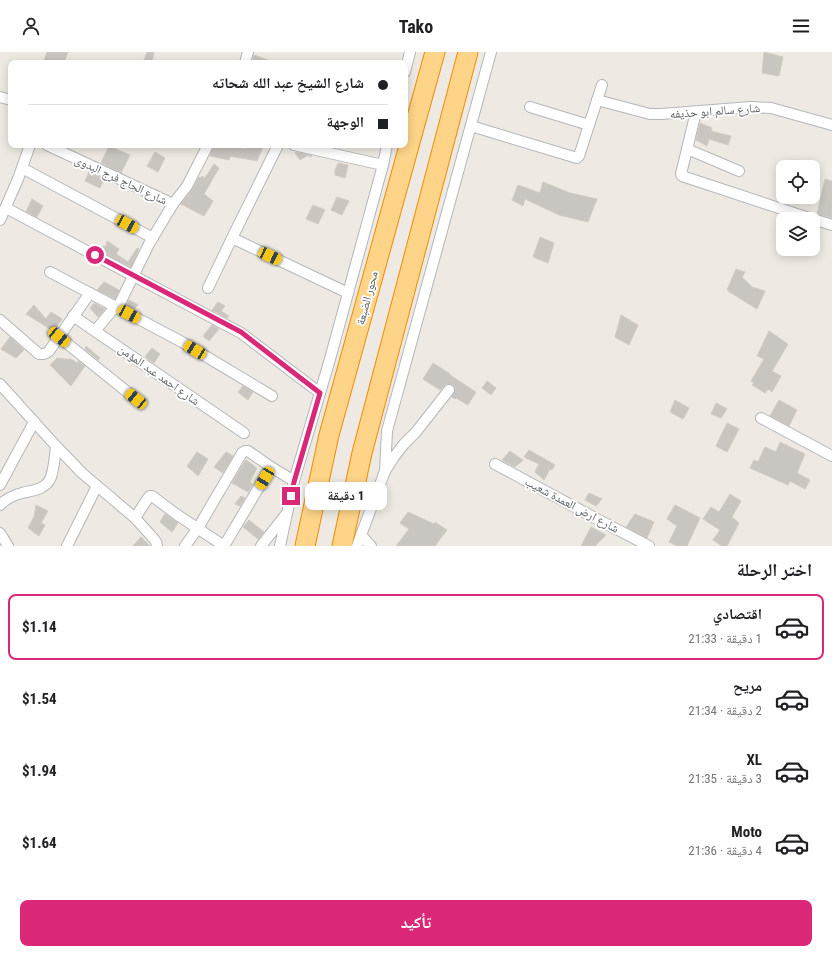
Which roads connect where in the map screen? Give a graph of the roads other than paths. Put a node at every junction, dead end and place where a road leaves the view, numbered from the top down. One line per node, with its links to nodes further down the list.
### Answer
1 (435, 52): 67 (highway, محور الضبعة)
2 (468, 52): 68 (highway)
3 (491, 52): 10 (street)
4 (602, 85): 5 (street)
5 (597, 100): 7 (street, شارع سالم ابو حذيفه); 8 (street)
6 (530, 107): 8 (street)
7 (696, 112): 9 (street, شارع سالم ابو حذيفه); 17 (street)
8 (589, 125): 10 (street)
9 (832, 125)
10 (471, 126): 51 (street)
11 (29, 148): 19 (street)
12 (53, 148): 21 (street, شارع الحاج فرج البدوى)
13 (206, 148): 21 (street)
14 (277, 148): 28 (street)
15 (307, 148): 18 (street)
16 (386, 148): 18 (street)
17 (687, 149): 20 (street); 23 (street)
18 (382, 165): 33 (street)
19 (22, 168): 22 (street); 27 (street)
20 (739, 171)
21 (174, 204): 27 (street)
22 (6, 208): 24 (street); 30 (street)
23 (791, 212)
24 (0, 220)
25 (820, 221): 26 (street)
26 (832, 225)
27 (153, 238): 30 (street)
28 (232, 238): 31 (street); 33 (street)
29 (50, 272): 32 (street)
30 (133, 275): 34 (street); 41 (street)
31 (208, 288)
32 (90, 293): 34 (street); 35 (street)
33 (348, 293): 41 (street)
34 (116, 307): 37 (street); 42 (street)
35 (73, 316): 37 (street, شارع احمد عبد المؤمن); 38 (street)
36 (0, 320): 38 (street)
37 (96, 331): 46 (street, شارع احمد عبد المؤمن)
38 (59, 337): 43 (street)
39 (0, 384): 45 (street)
40 (449, 390): 51 (street)
41 (320, 393): 52 (street)
42 (272, 396)
43 (136, 399)
44 (761, 418): 48 (street)
45 (34, 422): 47 (street); 53 (street)
46 (244, 434)
47 (56, 446): 54 (street); 55 (street)
48 (832, 456)
49 (495, 464): 71 (street, شارع ارض العمدة شعيب)
50 (271, 467): 52 (street); 58 (street); 58 (street)
51 (385, 471): 60 (street)
52 (294, 482): 56 (street)
53 (0, 485)
54 (97, 486): 57 (street); 62 (street)
55 (0, 505)
56 (288, 511): 65 (street); 66 (street)
57 (135, 518): 58 (street); 63 (street)
58 (198, 528): 64 (street)
59 (0, 533): 61 (street)
60 (361, 536): 69 (street); 70 (street)
61 (8, 546)
62 (67, 546)
63 (157, 546)
64 (185, 546)
65 (261, 546)
66 (280, 546)
67 (305, 546)
68 (342, 546)
69 (357, 546)
70 (371, 546)
71 (649, 546)

